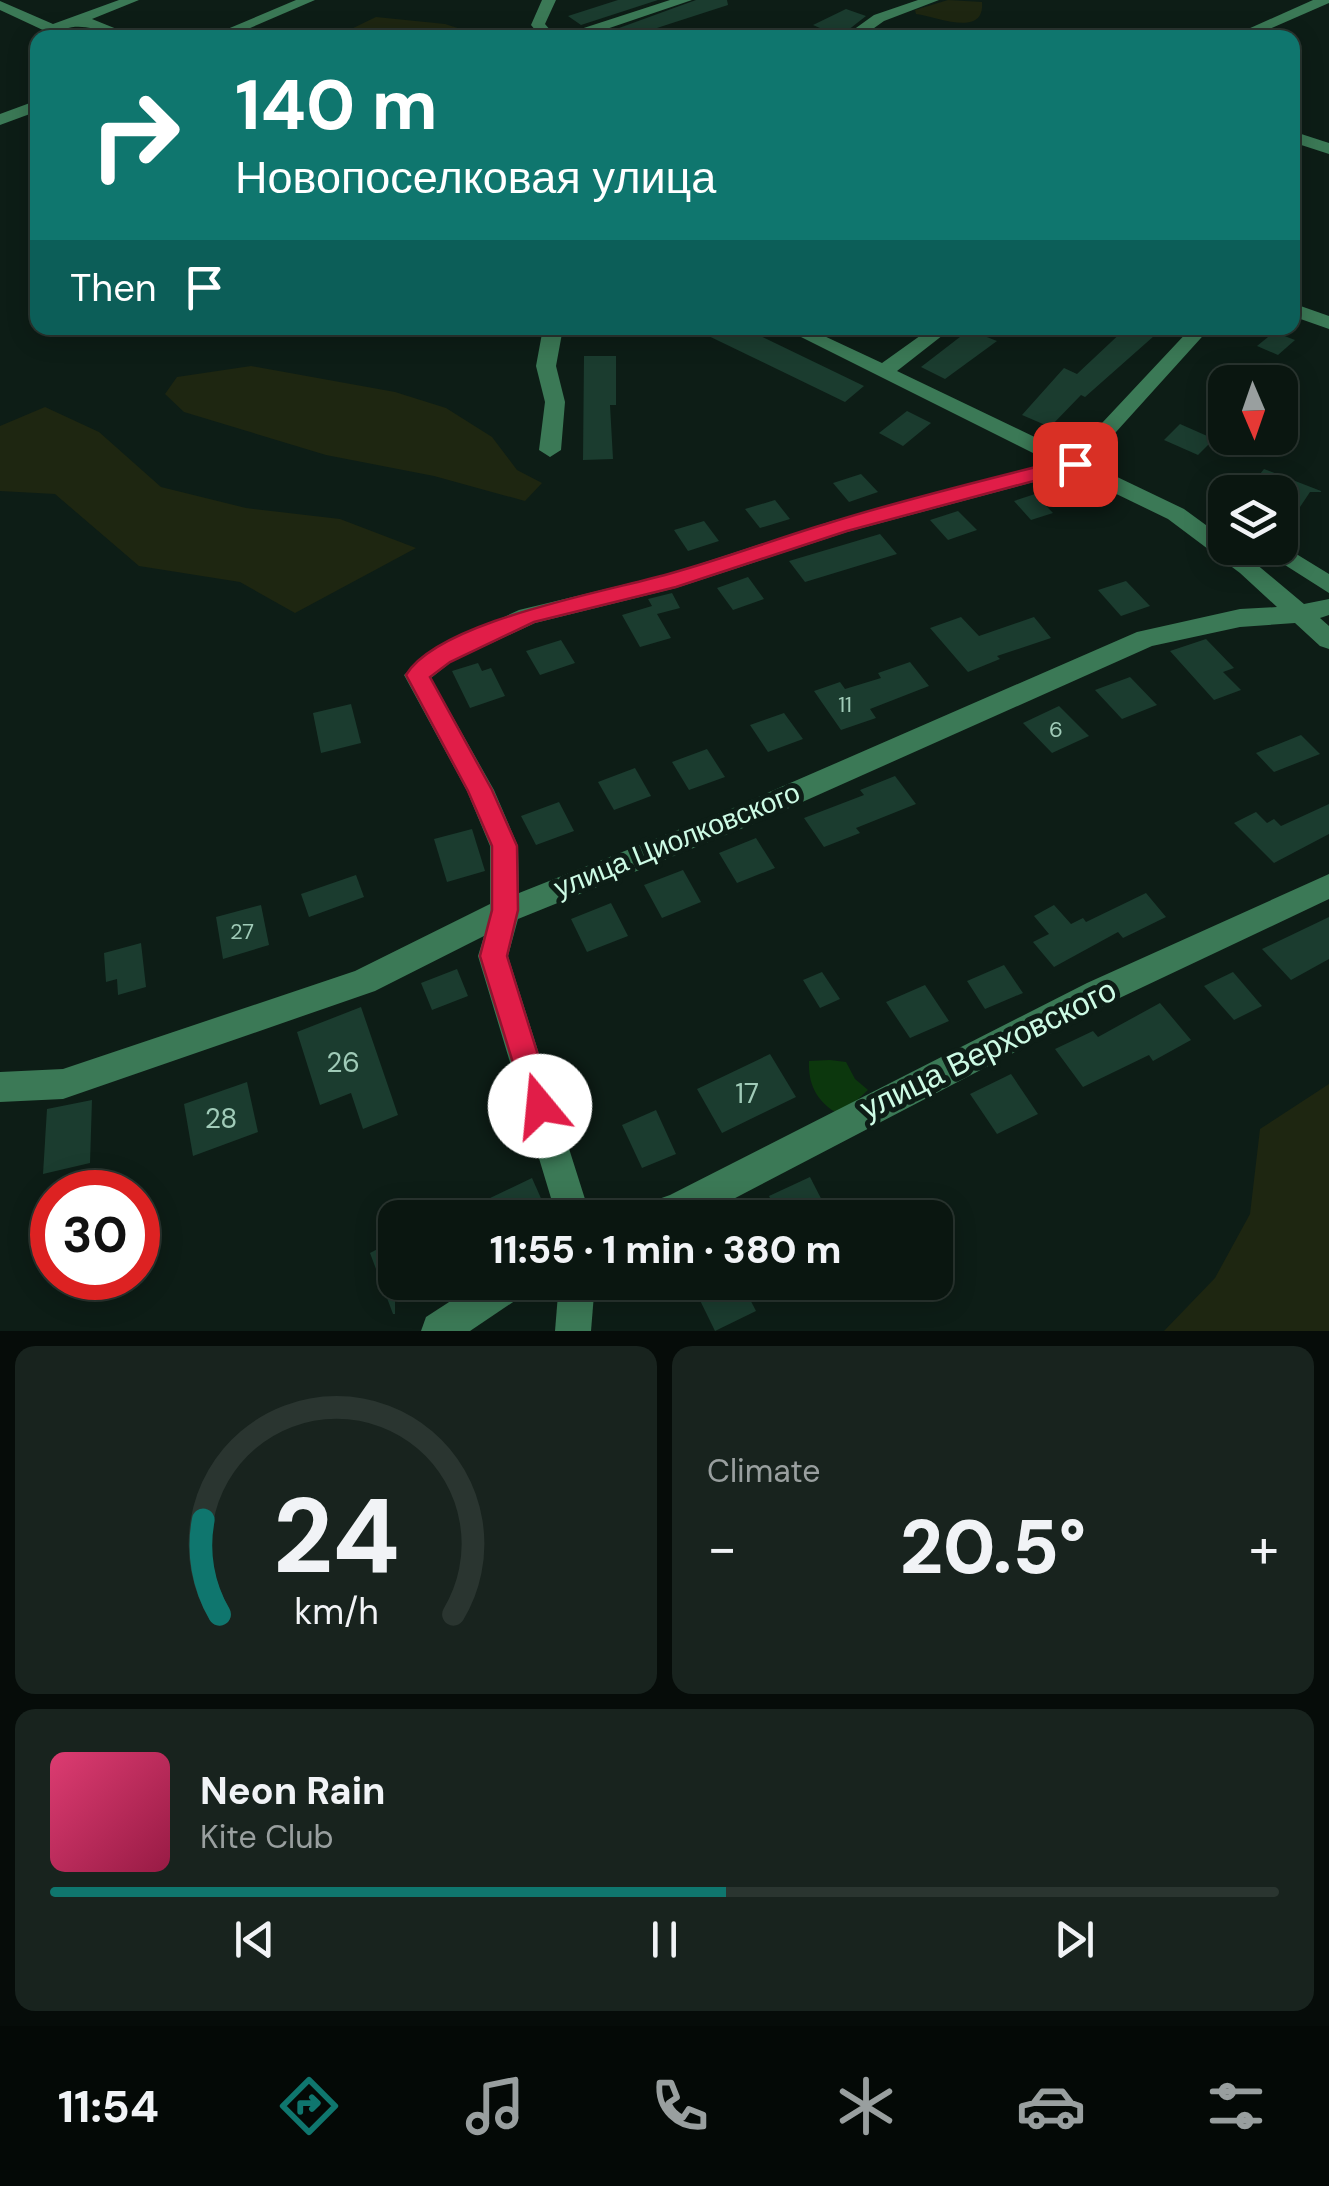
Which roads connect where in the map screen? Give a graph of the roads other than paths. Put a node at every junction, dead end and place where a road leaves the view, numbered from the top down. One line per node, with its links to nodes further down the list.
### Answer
1 (132, 0): 8 (street)
2 (308, 0): 9 (street)
3 (549, 0): 14 (street)
4 (685, 0): 15 (street)
5 (932, 0): 16 (street)
6 (1325, 0): 17 (street)
7 (0, 5): 10 (street)
8 (78, 19): 10 (street); 11 (street)
9 (243, 26): 12 (street); 13 (street)
10 (52, 29)
11 (109, 30)
12 (233, 30)
13 (248, 30)
14 (543, 30)
15 (589, 30)
16 (861, 30)
17 (1254, 30)
18 (30, 108): 19 (street)
19 (0, 120)
20 (1300, 139): 21 (street)
21 (1329, 148)
22 (1300, 312): 23 (street)
23 (1329, 324)
24 (552, 335): 29 (street)
25 (807, 335): 28 (street)
26 (933, 335): 28 (street)
27 (1195, 335): 30 (street)
28 (883, 372): 30 (street)
29 (550, 450)
30 (1075, 464): 32 (street); 39 (street)
31 (1208, 526): 32 (street)
32 (1198, 531): 36 (street)
33 (1296, 565): 34 (street)
34 (1329, 586)
35 (1329, 606): 36 (street, улица Циолковского)
36 (1298, 614): 37 (street); 39 (street, улица Циолковского)
37 (1329, 640)
38 (1329, 886): 42 (street, улица Верховского)
39 (505, 910): 40 (street, улица Циолковского); 41 (street)
40 (0, 1087)
41 (568, 1200)
42 (696, 1200)
43 (486, 1300): 45 (street)
44 (576, 1300): 46 (street)
45 (440, 1330)
46 (573, 1331)

